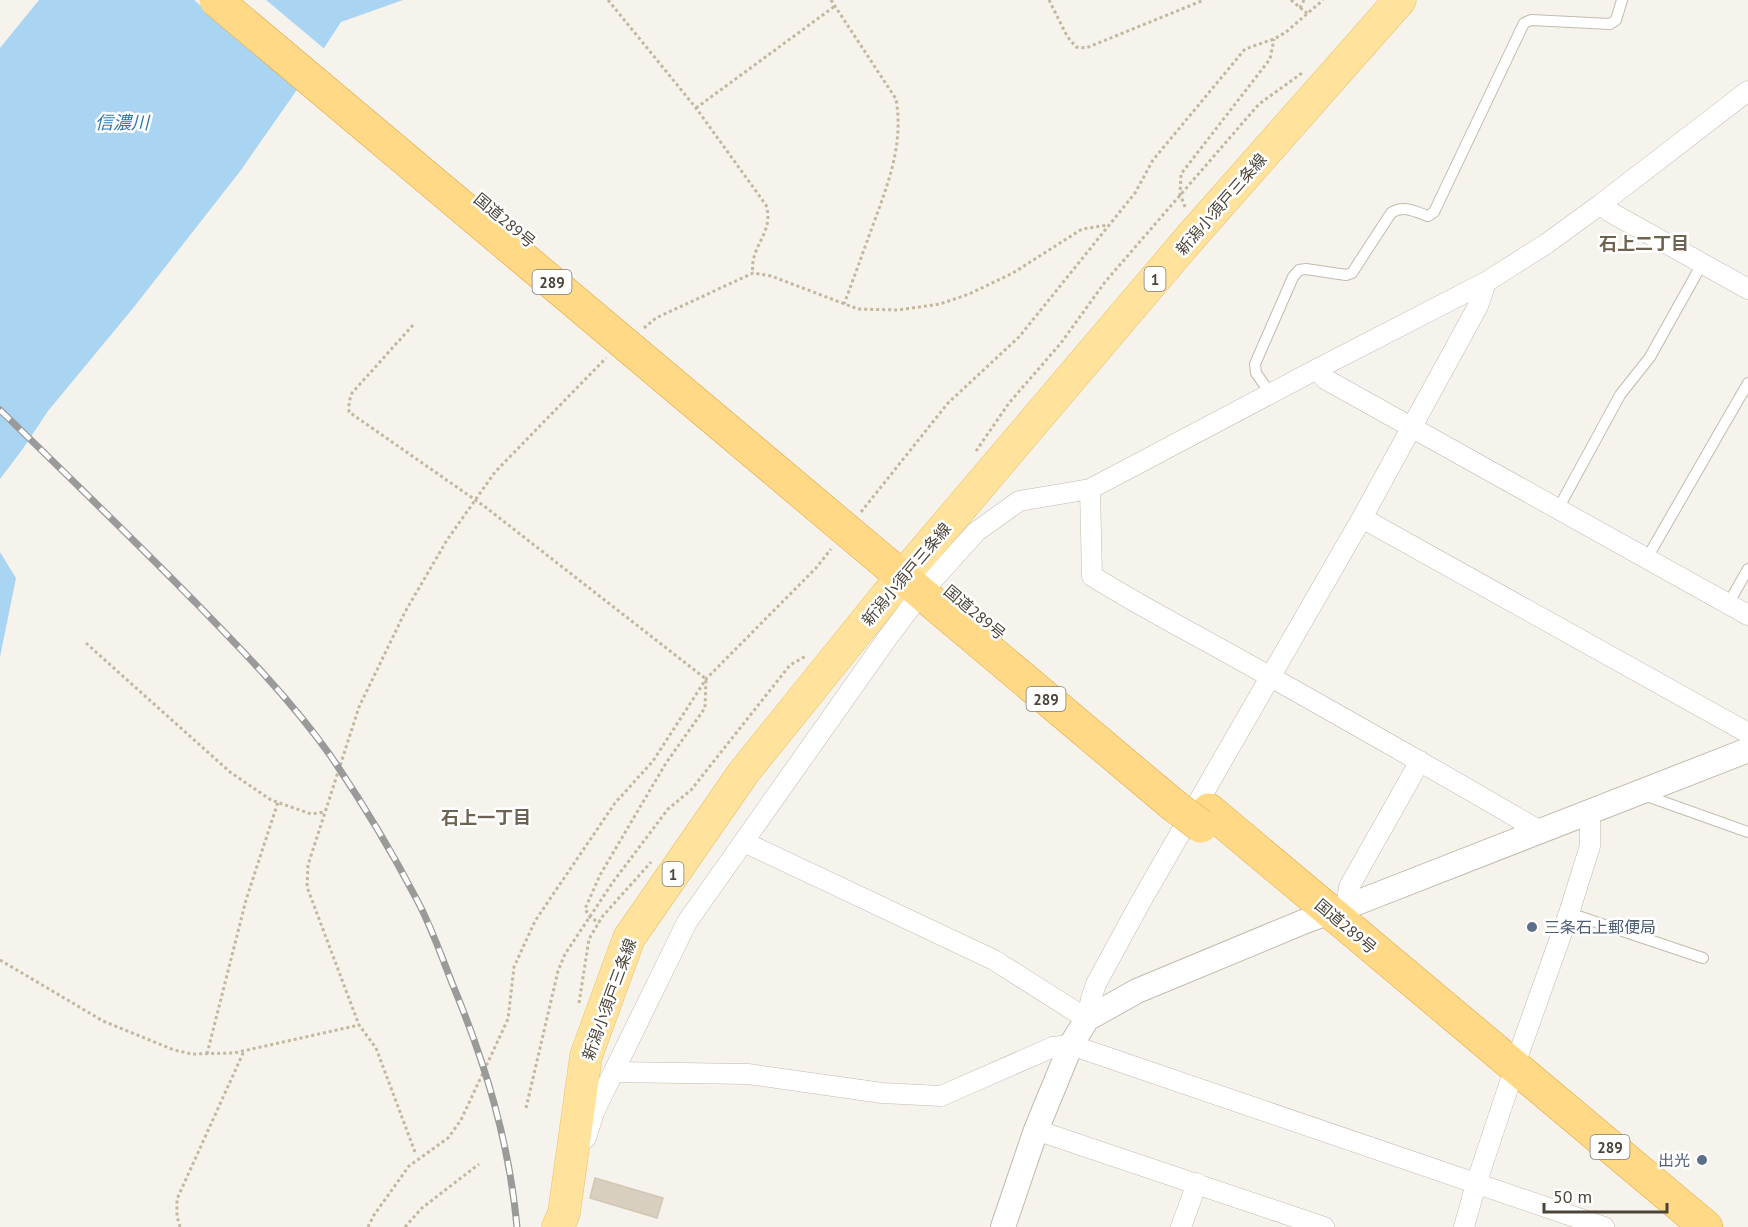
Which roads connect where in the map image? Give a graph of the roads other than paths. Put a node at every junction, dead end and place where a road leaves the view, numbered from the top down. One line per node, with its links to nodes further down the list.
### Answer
1 (216, 0): 19 (highway, 国道289号 / 289, bridge)
2 (242, 0): 19 (highway, 国道289号 / 289)
3 (1400, 0): 19 (main road, 新潟小須戸三条線 / 1)
4 (1622, 0): 12 (lane)
5 (1748, 91): 6 (street)
6 (1601, 204): 7 (street); 8 (street)
7 (1703, 262): 9 (street); 15 (lane)
8 (1486, 282): 10 (street); 13 (street)
9 (1748, 289)
10 (1317, 369): 12 (street); 13 (street)
11 (1748, 383): 17 (lane)
12 (1270, 393): 14 (street)
13 (1412, 428): 15 (street); 16 (street)
14 (1090, 489): 19 (street); 22 (street)
15 (1558, 509): 17 (street)
16 (1362, 518): 22 (street); 23 (street)
17 (1647, 558): 20 (street)
18 (1748, 569): 20 (lane)
19 (911, 571): 30 (street); 31 (highway, 国道289号 / 289, bridge); 41 (main road, 新潟小須戸三条線 / 1)
20 (1728, 604): 21 (street)
21 (1748, 615)
22 (1272, 677): 25 (street); 34 (street)
23 (1748, 733)
24 (1748, 750): 26 (street)
25 (1420, 761): 28 (street); 31 (street)
26 (1638, 793): 27 (street); 29 (lane)
27 (1590, 812): 28 (street); 32 (street)
28 (1540, 831): 31 (street)
29 (1748, 832)
30 (744, 842): 34 (street); 36 (street)
31 (1328, 913): 34 (street); 37 (highway, 国道289号 / 289)
32 (1569, 913): 33 (lane); 37 (street)
33 (1703, 958)
34 (1087, 1019): 35 (street)
35 (1071, 1045): 36 (street); 38 (street); 40 (street)
36 (614, 1072): 41 (street)
37 (1512, 1074): 40 (street); 47 (highway, 国道289号 / 289); 48 (highway, 国道289号 / 289)
38 (1036, 1130): 39 (street); 42 (street)
39 (1197, 1183): 43 (street); 44 (street)
40 (1476, 1184): 45 (street); 46 (street)
41 (563, 1222)
42 (1003, 1227)
43 (1181, 1227)
44 (1324, 1227)
45 (1464, 1227)
46 (1604, 1227)
47 (1680, 1227)
48 (1706, 1227)

